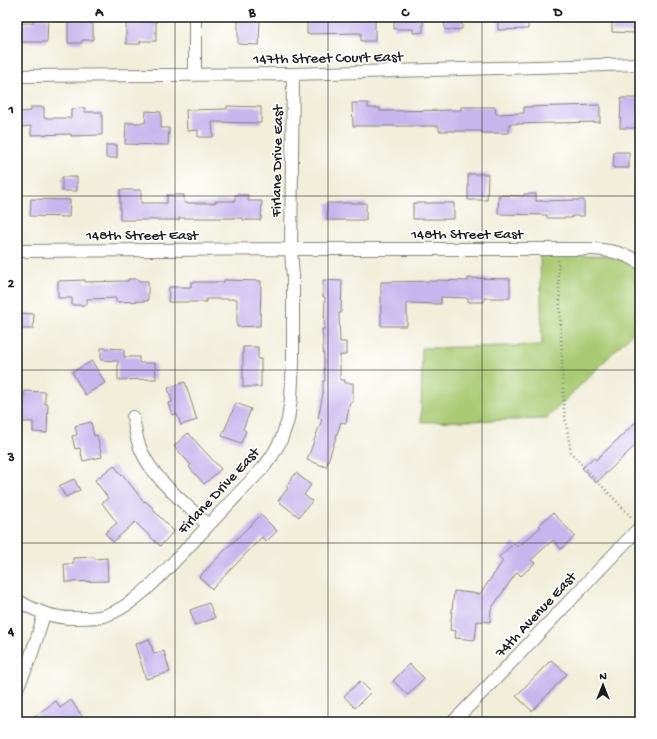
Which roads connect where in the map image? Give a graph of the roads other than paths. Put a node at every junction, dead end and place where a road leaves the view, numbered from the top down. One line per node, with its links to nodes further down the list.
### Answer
1 (195, 17): 4 (street)
2 (640, 64): 3 (street, 147th Street Court East)
3 (293, 74): 4 (street, 147th Street Court East); 7 (street, Firlane Drive East)
4 (194, 75): 5 (street, 147th Street Court East)
5 (17, 76)
6 (17, 251): 7 (street, 148th Street East)
7 (291, 253): 8 (street, 148th Street East); 10 (street, Firlane Drive East)
8 (640, 263)
9 (133, 417): 10 (street)
10 (208, 525): 13 (street, Firlane Drive East)
11 (640, 527): 15 (street, 74th Avenue East)
12 (17, 600): 13 (street, Firlane Drive East)
13 (44, 614): 14 (street)
14 (17, 688)
15 (453, 722)

